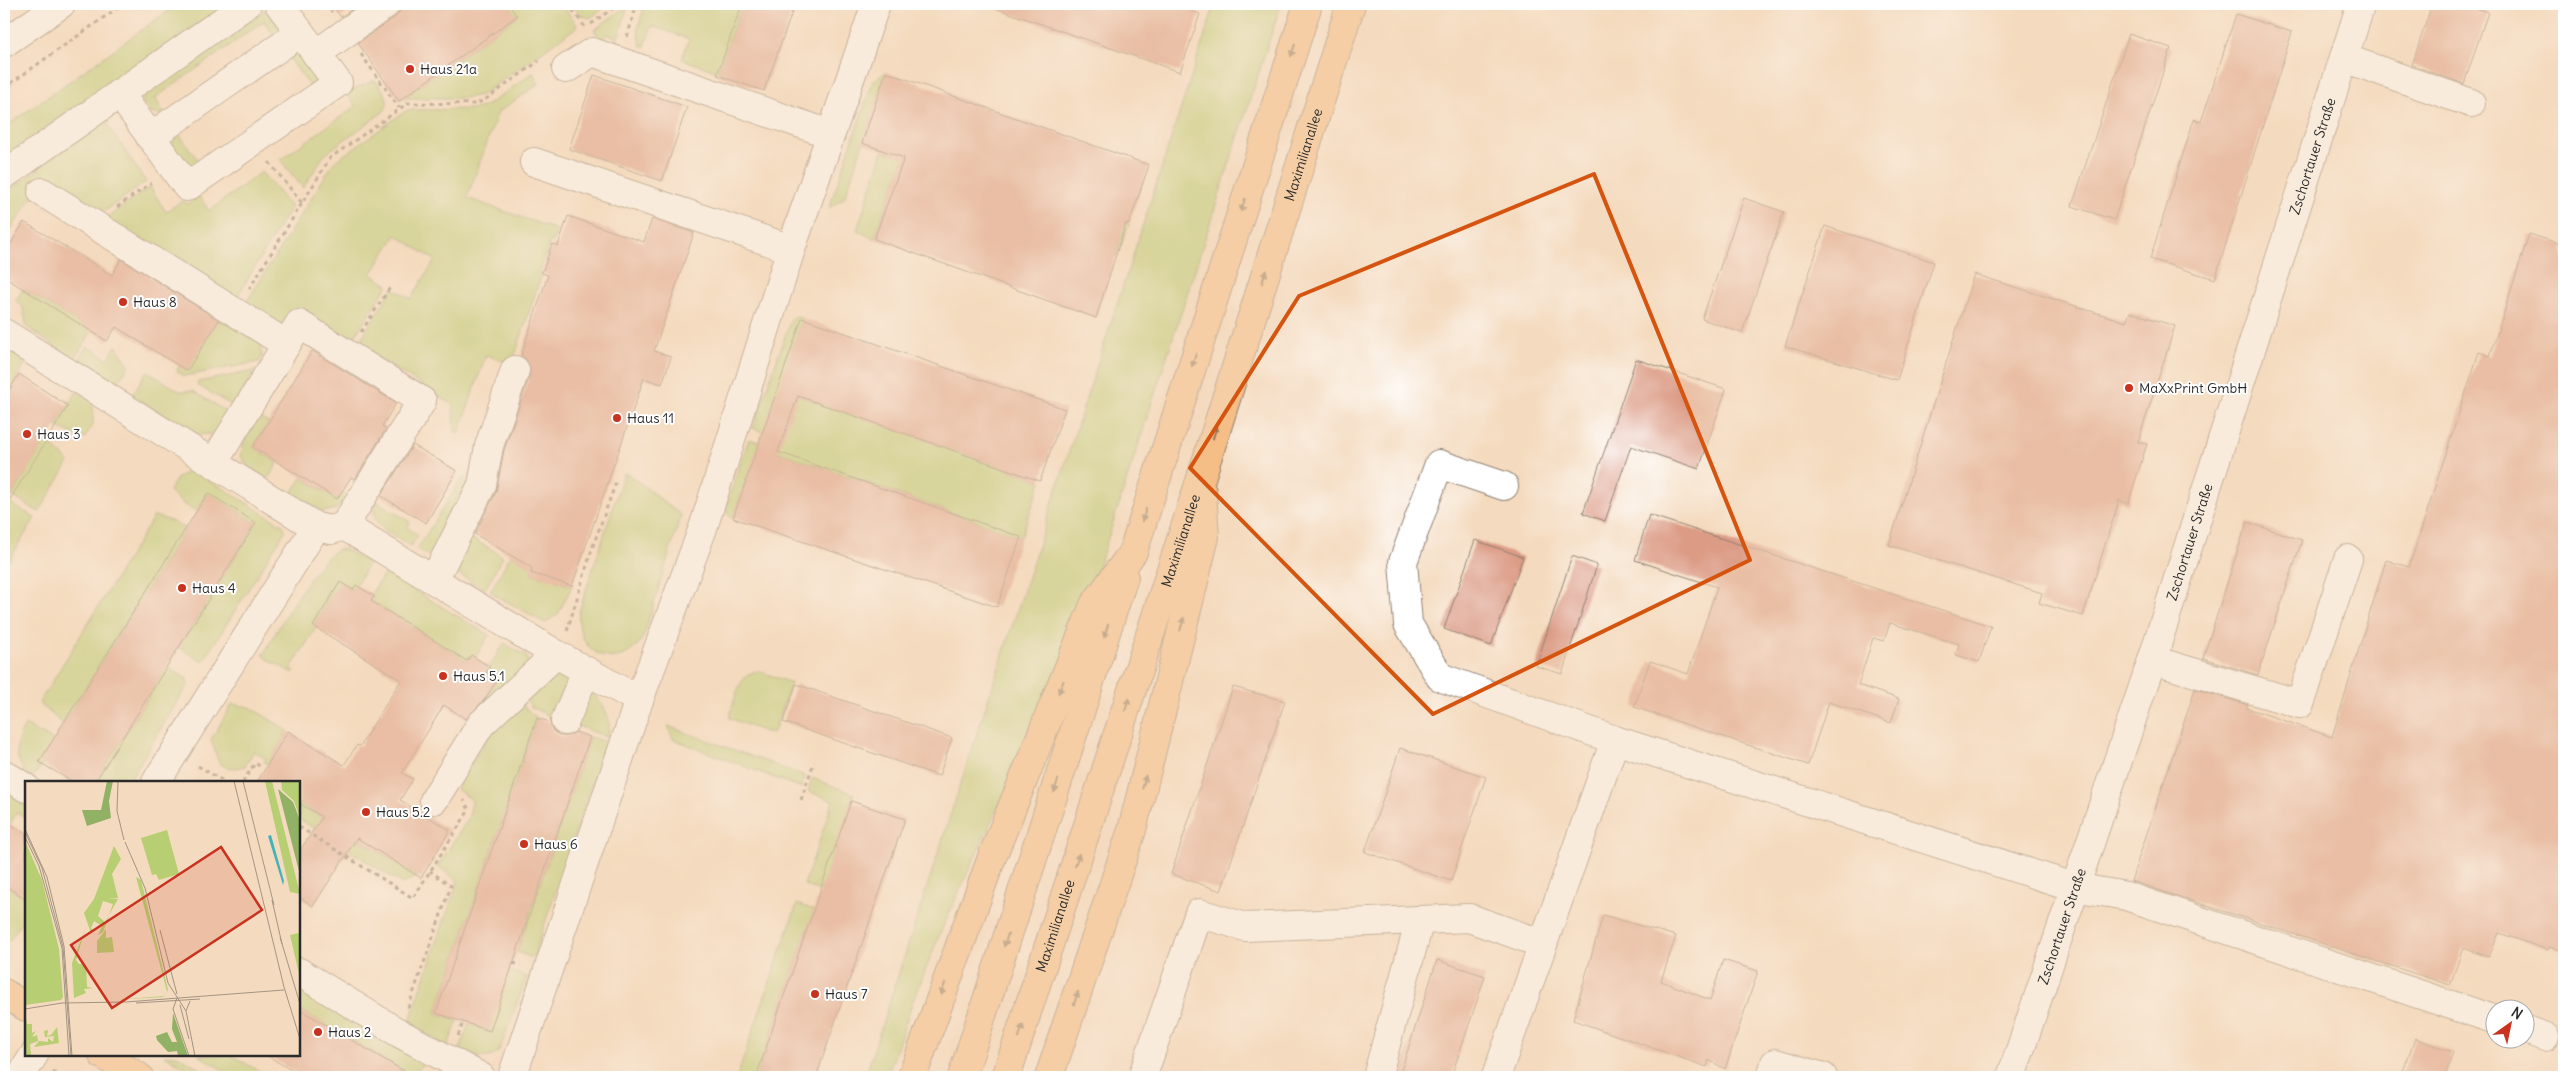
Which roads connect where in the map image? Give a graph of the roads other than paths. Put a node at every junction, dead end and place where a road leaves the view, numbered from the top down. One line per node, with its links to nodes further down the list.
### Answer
1 (59, 4): 9 (street)
2 (247, 4): 13 (street)
3 (279, 4): 10 (street)
4 (386, 4): 10 (street)
5 (1308, 4): 29 (main road, one-way to 29)
6 (1351, 4): 25 (main road, Maximilianallee, one-way to 6)
7 (2361, 4): 11 (street, Zschortauer Straße)
8 (868, 9): 15 (street)
9 (4, 43)
10 (308, 43): 16 (street); 16 (street)
11 (2344, 58): 14 (street); 33 (street, Zschortauer Straße)
12 (557, 62): 15 (street)
13 (120, 94): 16 (street); 18 (street)
14 (2471, 103)
15 (830, 134): 20 (street)
16 (150, 137)
17 (534, 162): 20 (street)
18 (4, 175)
19 (42, 192): 22 (street)
20 (791, 249): 35 (street)
21 (4, 332): 24 (street)
22 (286, 344): 24 (street); 27 (street)
23 (515, 370): 31 (street)
24 (214, 462): 28 (street)
25 (1201, 478): 56 (main road, Maximilianallee, one-way to 25); 57 (main road, one-way to 25)
26 (1504, 486): 37 (street)
27 (344, 526): 28 (street); 31 (street)
28 (316, 527): 39 (street)
29 (1133, 552): 54 (main road, one-way to 54); 55 (main road, one-way to 55)
30 (2348, 559): 33 (street)
31 (434, 580): 32 (street)
32 (556, 654): 34 (street); 41 (street)
33 (2152, 660): 42 (street, Zschortauer Straße)
34 (586, 671): 35 (street); 36 (street)
35 (639, 700): 53 (street)
36 (566, 720)
37 (1615, 740): 42 (street); 44 (street)
38 (4, 774): 40 (street)
39 (157, 781)
40 (25, 787)
41 (446, 798)
42 (2074, 887): 46 (street); 62 (street, Zschortauer Straße)
43 (1420, 920): 44 (street); 49 (street); 58 (street)
44 (1543, 944): 59 (street)
45 (300, 973): 52 (street)
46 (2486, 1017)
47 (33, 1056): 50 (street)
48 (105, 1056): 51 (main road)
49 (1144, 1072)
50 (20, 1077)
51 (139, 1077)
52 (481, 1077)
53 (512, 1077)
54 (912, 1077)
55 (962, 1077)
56 (1006, 1077)
57 (1049, 1077)
58 (1377, 1077)
59 (1496, 1077)
60 (1771, 1077): 61 (street)
61 (1823, 1077)
62 (2010, 1077)

